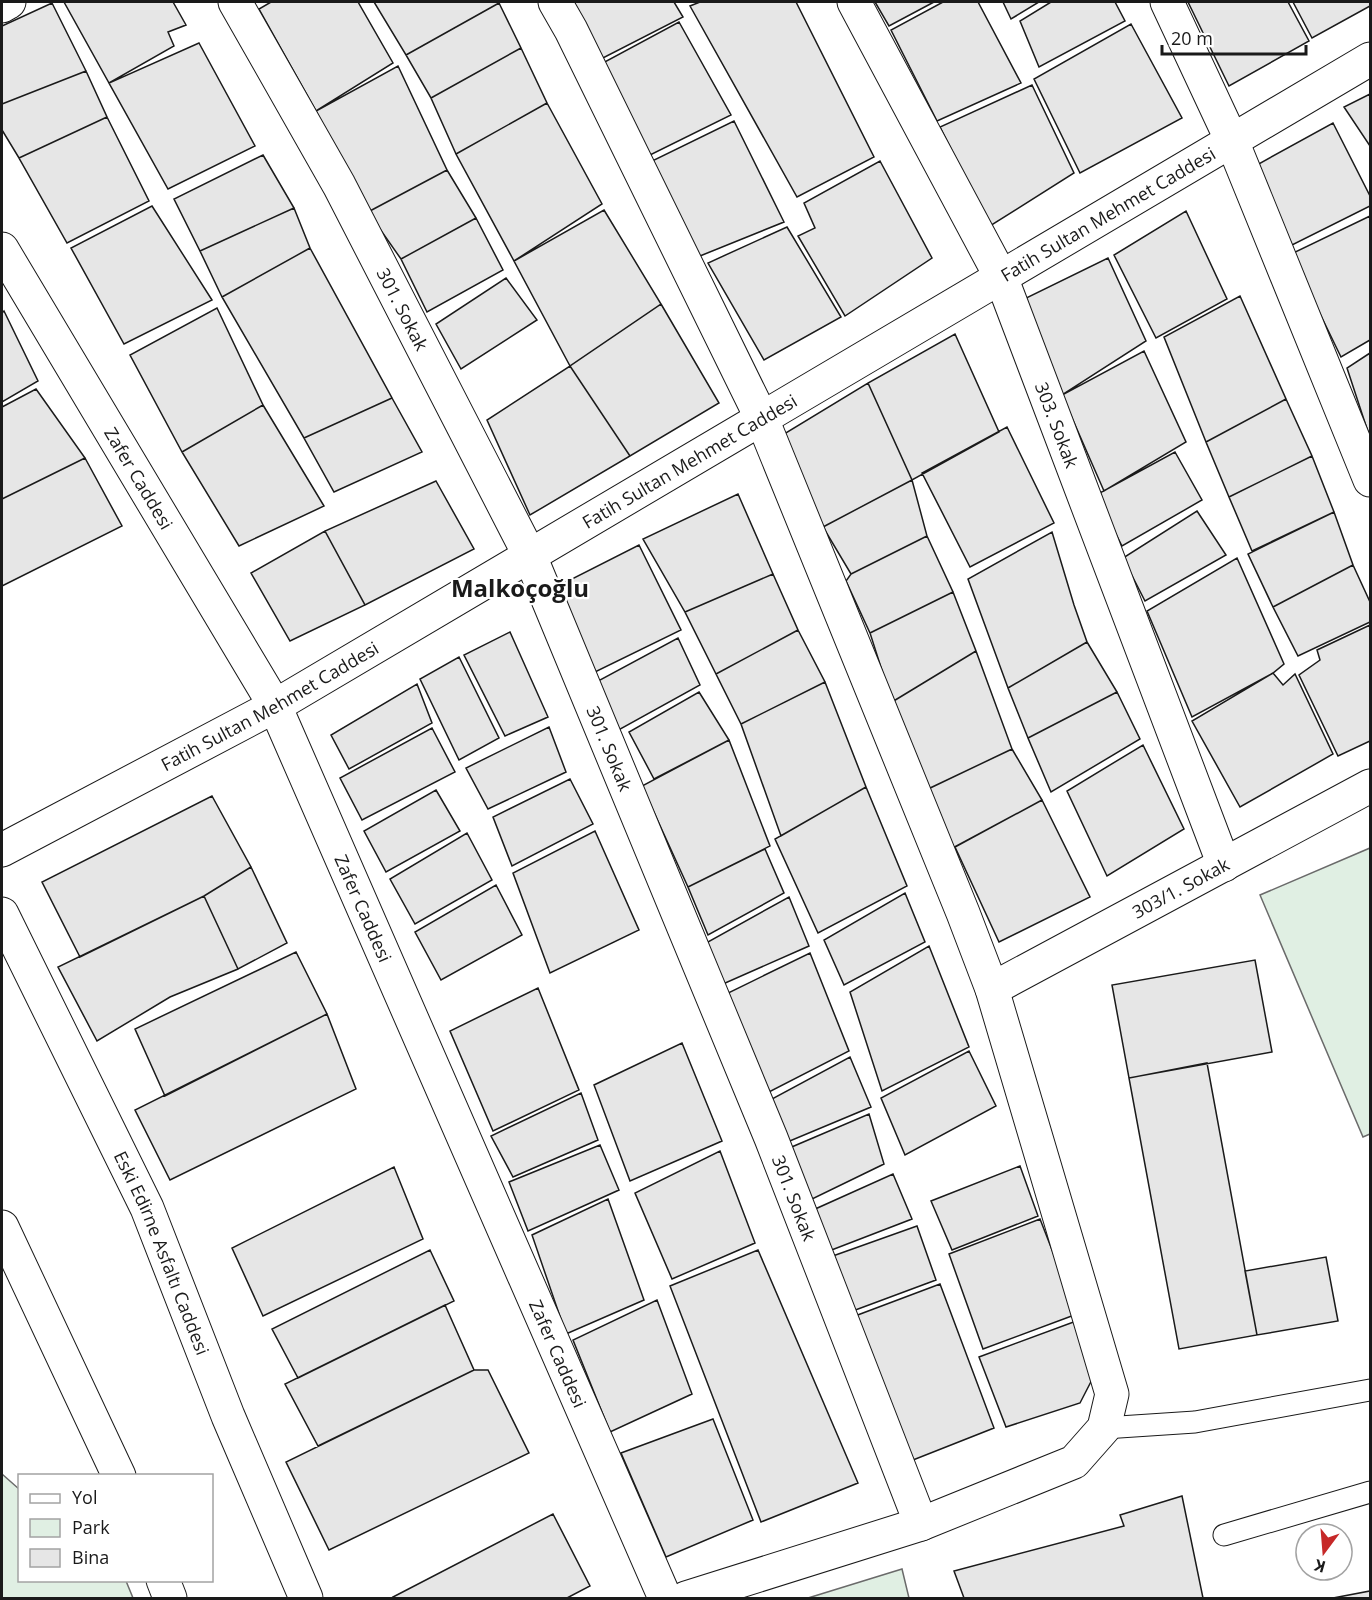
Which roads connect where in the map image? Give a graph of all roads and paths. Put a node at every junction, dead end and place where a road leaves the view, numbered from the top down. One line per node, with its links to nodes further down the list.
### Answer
1 (9, 2): 6 (street)
2 (235, 2): 13 (street, 301. Sokak)
3 (555, 2): 11 (street)
4 (854, 2): 10 (street, 303. Sokak)
5 (1167, 2): 8 (street)
6 (2, 6)
7 (1371, 59): 8 (street, Fatih Sultan Mehmet Caddesi)
8 (1232, 141): 10 (street, Fatih Sultan Mehmet Caddesi); 12 (street)
9 (2, 249): 14 (street, Zafer Caddesi)
10 (1001, 277): 11 (street, Fatih Sultan Mehmet Caddesi); 17 (street, 303. Sokak)
11 (762, 419): 13 (street, Fatih Sultan Mehmet Caddesi); 19 (street)
12 (1371, 480)
13 (530, 556): 14 (street, Fatih Sultan Mehmet Caddesi); 25 (street, 301. Sokak)
14 (275, 706): 16 (street, Fatih Sultan Mehmet Caddesi); 30 (street, Zafer Caddesi)
15 (1371, 786): 17 (street, 303/1. Sokak)
16 (2, 850)
17 (1224, 865): 19 (street, 303/1. Sokak)
18 (2, 914): 29 (street, Eski Edirne Asfaltı Caddesi)
19 (992, 989): 22 (street)
20 (2, 1227): 23 (street)
21 (1371, 1390): 22 (lane)
22 (1104, 1428): 25 (street)
23 (118, 1474)
24 (1371, 1492): 26 (lane)
25 (921, 1524): 31 (street)
26 (1224, 1534)
27 (163, 1582): 28 (street)
28 (171, 1599)
29 (306, 1599)
30 (665, 1599)
31 (686, 1599)

